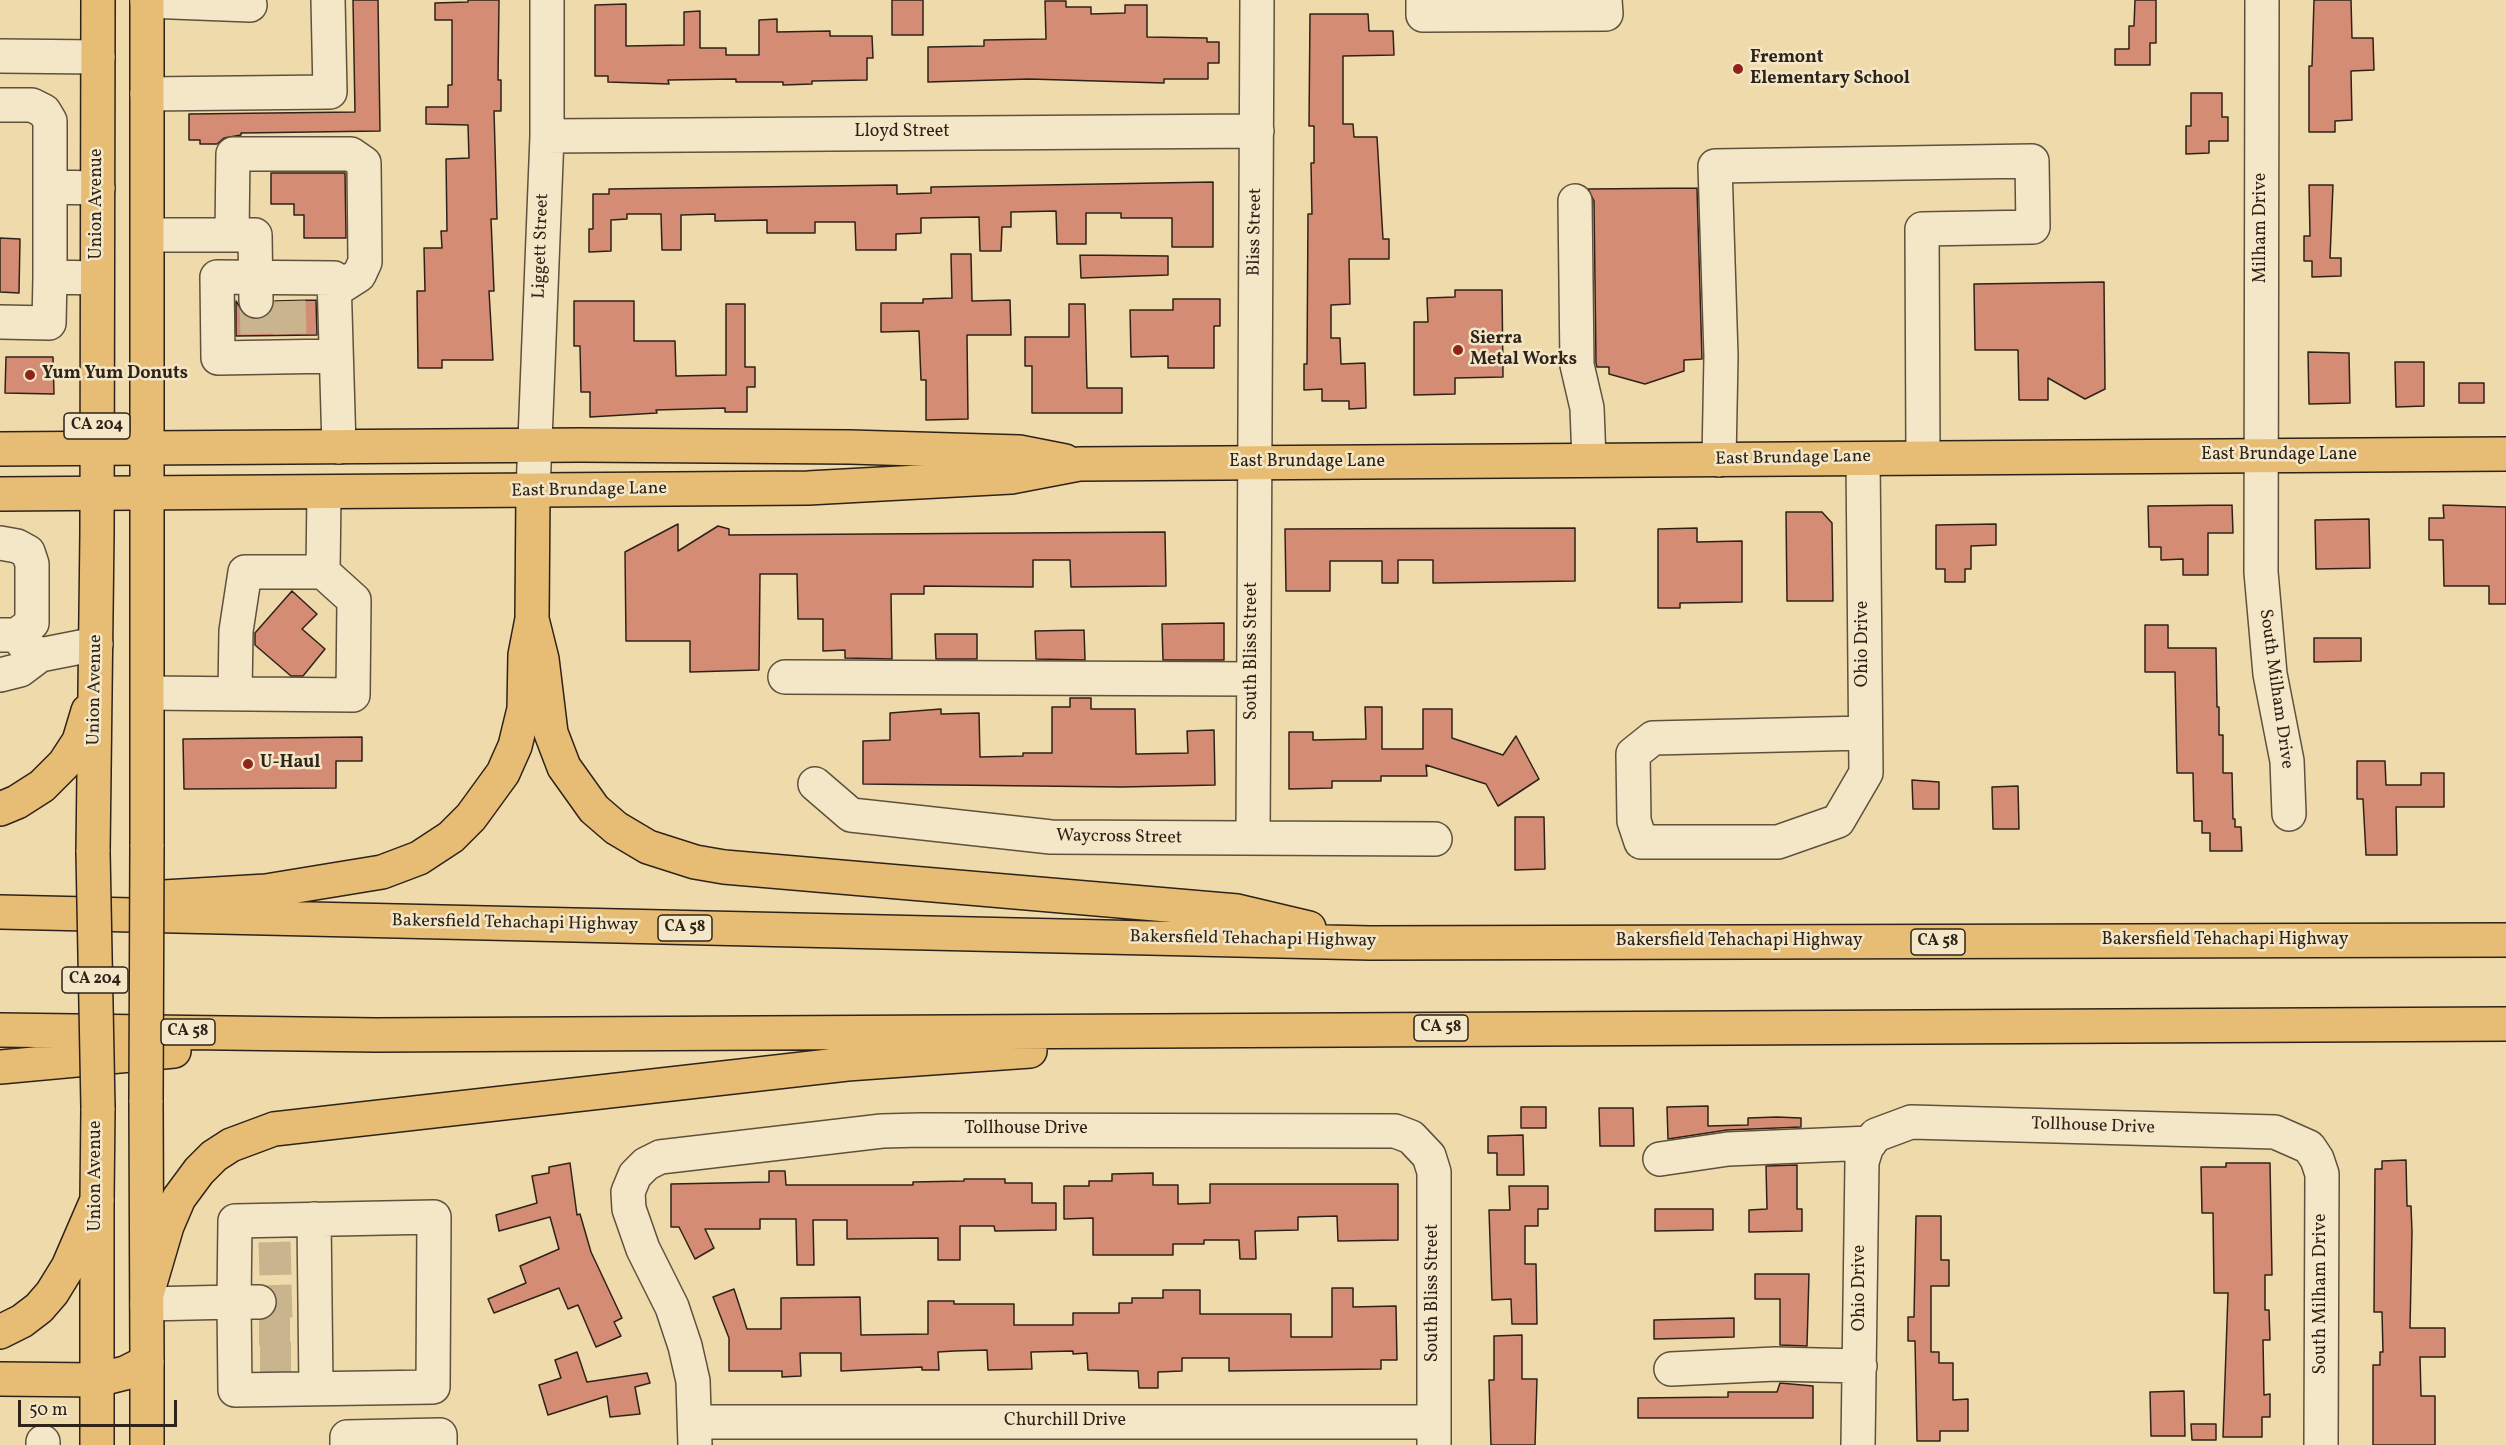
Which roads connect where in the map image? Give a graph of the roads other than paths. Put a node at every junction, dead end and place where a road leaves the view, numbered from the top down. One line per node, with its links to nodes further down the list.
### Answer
1 (98, 0): 12 (main road, Union Avenue / CA 204)
2 (147, 0): 9 (street); 13 (main road, CA 204)
3 (328, 0): 13 (street)
4 (547, 0): 16 (street, Liggett Street)
5 (1257, 0): 15 (street, Bliss Street)
6 (1423, 0): 7 (street)
7 (1605, 0)
8 (2262, 0): 34 (street, Milham Drive)
9 (182, 1): 10 (street)
10 (250, 4)
11 (0, 56): 12 (street)
12 (98, 57): 18 (main road, Union Avenue / CA 204)
13 (147, 94): 20 (main road, CA 204)
14 (0, 105): 17 (street)
15 (1257, 130): 16 (street, Lloyd Street); 39 (street, Bliss Street)
16 (547, 136): 28 (street, Liggett Street)
17 (50, 187): 18 (street); 22 (street)
18 (98, 188): 23 (main road, Union Avenue / CA 204)
19 (1575, 201): 37 (street)
20 (148, 235): 21 (street); 32 (main road, CA 204)
21 (232, 235): 24 (street); 25 (street)
22 (50, 277): 23 (street); 26 (street)
23 (97, 278): 31 (main road, Union Avenue / CA 204)
24 (272, 289): 25 (street); 27 (street)
25 (334, 291): 27 (street)
26 (0, 322)
27 (336, 356): 29 (street)
28 (534, 446): 29 (main road, East Brundage Lane); 40 (main road, East Brundage Lane); 41 (street, Liggett Street)
29 (339, 447): 32 (main road, East Brundage Lane)
30 (0, 449): 31 (main road, East Brundage Lane)
31 (97, 449): 32 (main road, East Brundage Lane); 44 (main road, Union Avenue / CA 204)
32 (148, 449): 45 (main road, CA 204)
33 (2506, 454): 34 (main road, East Brundage Lane)
34 (2261, 456): 35 (main road, East Brundage Lane); 60 (street, South Milham Drive)
35 (1923, 457): 36 (main road, East Brundage Lane); 38 (street)
36 (1863, 459): 38 (main road, East Brundage Lane); 57 (street, Ohio Drive)
37 (1589, 460): 38 (main road, East Brundage Lane); 39 (main road, East Brundage Lane)
38 (1719, 460)
39 (1253, 463): 40 (main road, East Brundage Lane); 53 (street, South Bliss Street)
40 (1079, 464): 41 (main road, East Brundage Lane)
41 (533, 491): 42 (main road, East Brundage Lane); 48 (main road)
42 (324, 493): 45 (main road, East Brundage Lane); 47 (street)
43 (0, 494): 44 (main road, East Brundage Lane)
44 (97, 494): 45 (main road, East Brundage Lane); 50 (main road, Union Avenue / CA 204)
45 (148, 494): 55 (main road, CA 204)
46 (0, 543): 49 (street)
47 (323, 572): 56 (street); 56 (street)
48 (532, 619): 63 (main road); 66 (main road)
49 (19, 642): 50 (street); 51 (street)
50 (96, 644): 54 (main road, Union Avenue / CA 204)
51 (0, 675)
52 (785, 677): 53 (street)
53 (1253, 679): 61 (street, South Bliss Street)
54 (96, 683): 59 (main road); 76 (main road, Union Avenue / CA 204, bridge)
55 (148, 693): 56 (street); 78 (main road, CA 204, bridge)
56 (235, 694)
57 (1865, 733): 57 (street, Ohio Drive)
58 (815, 784): 61 (street, Waycross Street)
59 (0, 809)
60 (2289, 814)
61 (1253, 838): 62 (street, Waycross Street)
62 (1435, 839)
63 (0, 906)
64 (0, 912): 66 (main road, Bakersfield Tehachapi Highway / CA 58)
65 (2506, 940): 66 (main road, Bakersfield Tehachapi Highway / CA 58)
66 (1370, 943)
67 (2506, 1024): 68 (main road, CA 58)
68 (1330, 1029): 70 (main road, CA 58); 78 (main road)
69 (0, 1030): 70 (main road, CA 58)
70 (376, 1035): 71 (main road)
71 (0, 1067)
72 (1873, 1139): 74 (street, Tollhouse Drive); 75 (street, Tollhouse Drive); 82 (street, Ohio Drive)
73 (1420, 1145): 86 (street, Tollhouse Drive); 87 (street, South Bliss Street)
74 (2309, 1147): 93 (street, South Milham Drive)
75 (1660, 1159)
76 (97, 1200): 79 (main road); 85 (main road, Union Avenue)
77 (314, 1219): 80 (street); 80 (street); 80 (street)
78 (147, 1299): 80 (street); 81 (main road, CA 204)
79 (0, 1332)
80 (278, 1334)
81 (147, 1362): 85 (main road); 89 (main road)
82 (1860, 1366): 83 (street); 92 (street, Ohio Drive)
83 (1671, 1369)
84 (0, 1379): 85 (main road)
85 (96, 1380): 88 (main road, Union Avenue)
86 (695, 1433): 87 (street, Churchill Drive)
87 (1434, 1434)
88 (96, 1445)
89 (147, 1445)
90 (347, 1445): 91 (street)
91 (440, 1445)
92 (1858, 1445)
93 (2321, 1445)

